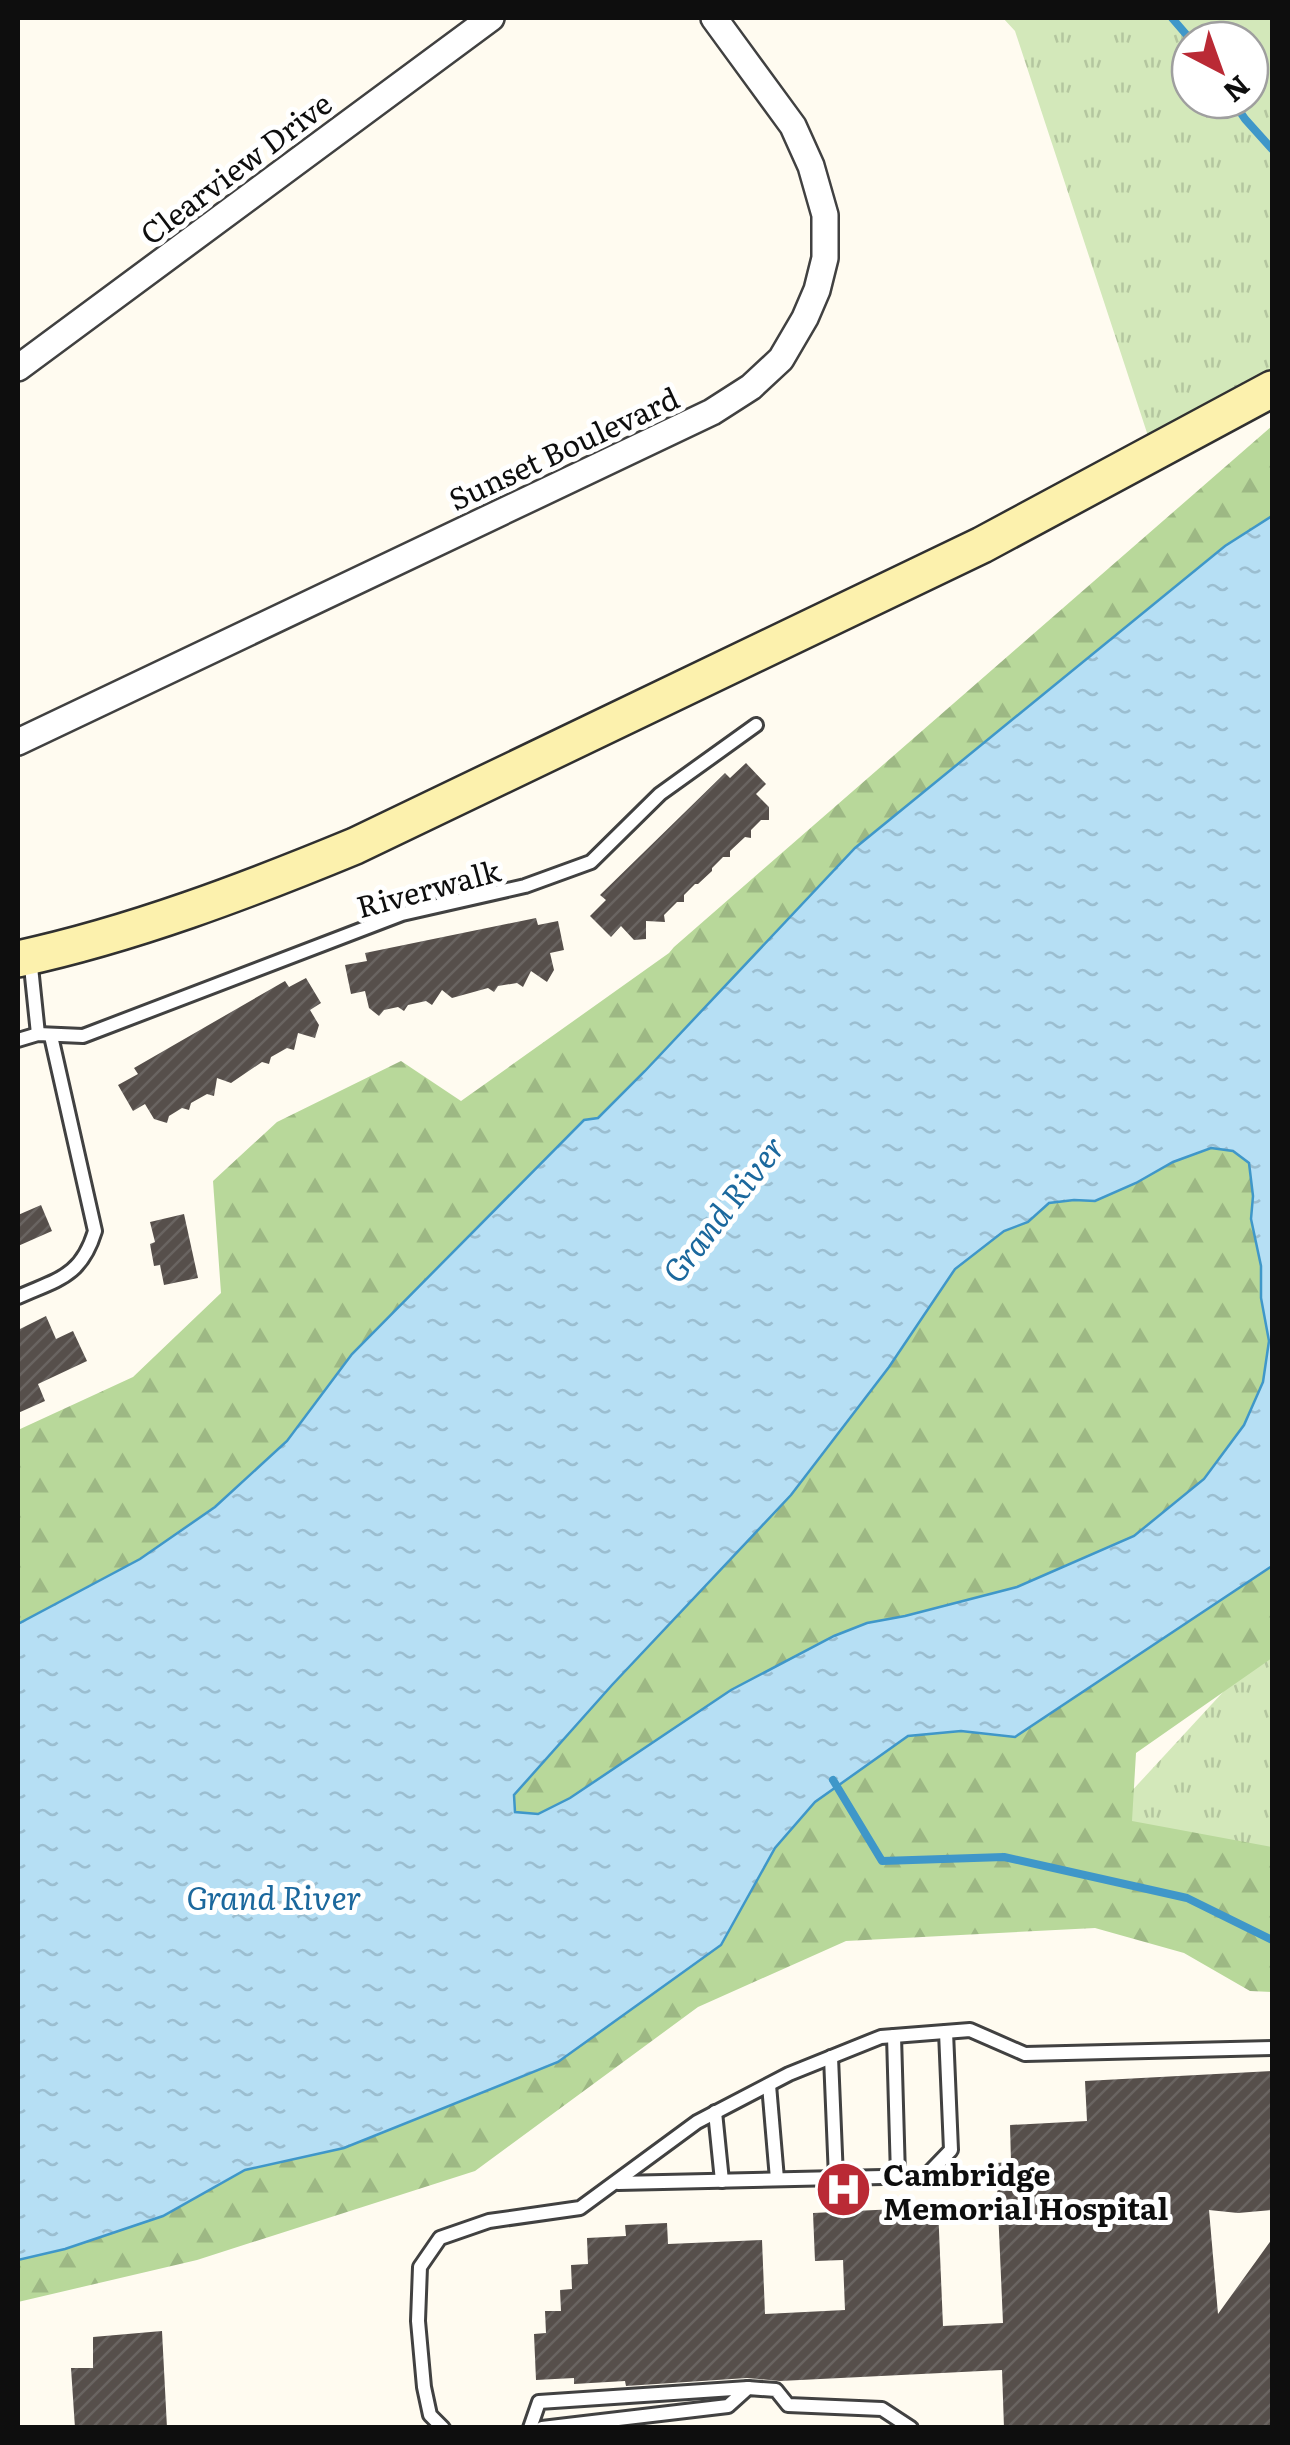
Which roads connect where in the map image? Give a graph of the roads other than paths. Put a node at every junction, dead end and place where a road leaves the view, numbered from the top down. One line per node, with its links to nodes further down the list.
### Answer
1 (491, 18): 3 (street, Clearview Drive)
2 (714, 18): 6 (street, Sunset Boulevard)
3 (18, 368)
4 (1272, 390): 7 (main road)
5 (756, 725): 8 (lane, Riverwalk)
6 (18, 742)
7 (24, 958): 8 (lane)
8 (44, 1035): 9 (lane, Riverwalk); 10 (lane)
9 (18, 1040)
10 (18, 1297)
11 (946, 2032): 12 (lane); 13 (lane); 17 (lane)
12 (894, 2036): 14 (lane); 17 (lane)
13 (1272, 2048)
14 (831, 2057): 15 (lane); 18 (lane)
15 (769, 2084): 16 (lane); 19 (lane)
16 (716, 2112): 20 (lane); 21 (lane)
17 (898, 2176): 18 (lane)
18 (836, 2178): 19 (lane)
19 (777, 2180): 20 (lane)
20 (722, 2181): 21 (lane)
21 (615, 2184): 23 (lane)
22 (748, 2388): 24 (lane); 25 (lane); 26 (lane)
23 (443, 2427)
24 (530, 2428)
25 (542, 2428)
26 (912, 2428)

